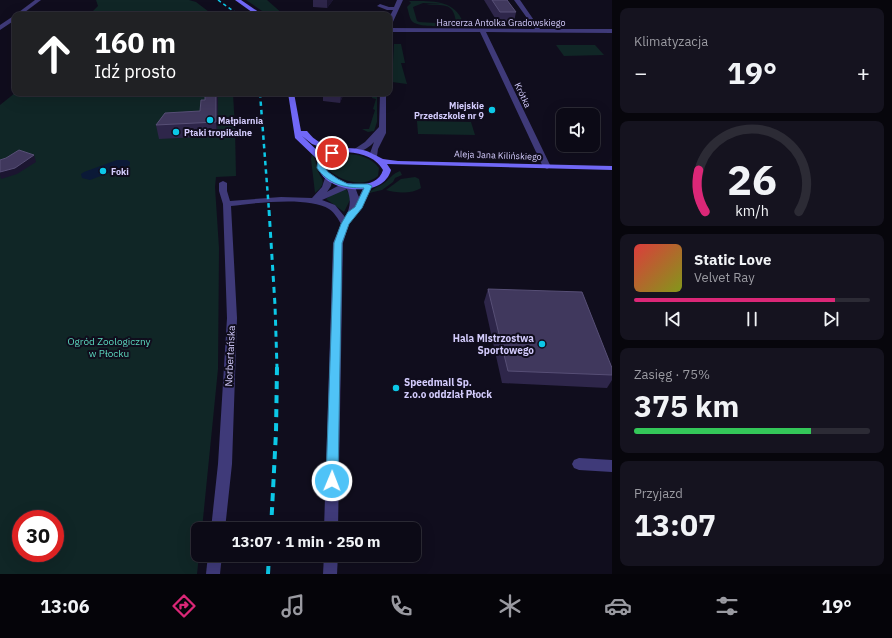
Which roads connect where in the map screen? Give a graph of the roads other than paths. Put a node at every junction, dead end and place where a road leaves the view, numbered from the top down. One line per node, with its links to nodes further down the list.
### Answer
1 (38, 0): 7 (street)
2 (238, 0): 8 (main road)
3 (400, 0): 6 (street)
4 (517, 0): 14 (street)
5 (380, 3): 6 (street)
6 (397, 8): 9 (street)
7 (22, 12)
8 (256, 12)
9 (392, 18)
10 (12, 19): 11 (street)
11 (0, 28)
12 (392, 30): 13 (street, Harcerza Antolka Gradowskiego)
13 (482, 30): 14 (street, Harcerza Antolka Gradowskiego); 28 (street, Krótka)
14 (539, 31): 15 (street, Harcerza Antolka Gradowskiego)
15 (605, 31): 16 (street, Harcerza Antolka Gradowskiego); 17 (street)
16 (612, 31)
17 (612, 39)
18 (292, 96): 20 (main road)
19 (383, 96): 21 (street)
20 (296, 118): 23 (main road); 25 (main road)
21 (381, 129): 22 (street); 24 (street)
22 (357, 150): 23 (main road); 24 (main road)
23 (339, 151): 25 (main road)
24 (373, 156): 26 (main road)
25 (322, 159): 31 (main road)
26 (381, 161): 27 (main road, Aleja Jana Kilińskiego); 30 (main road)
27 (432, 164): 28 (main road, Aleja Jana Kilińskiego); 30 (main road, Aleja Jana Kilińskiego)
28 (547, 167): 29 (main road, Aleja Jana Kilińskiego)
29 (612, 168)
30 (388, 173): 34 (main road, Aleja Jana Kilińskiego)
31 (329, 177): 33 (main road); 35 (street)
32 (223, 183): 36 (street, Norbertańska)
33 (349, 186): 34 (main road); 35 (street); 37 (street)
34 (368, 186): 37 (street)
35 (308, 200): 36 (street); 38 (street)
36 (227, 204): 41 (street, Norbertańska)
37 (351, 214): 38 (street)
38 (345, 224): 42 (street)
39 (579, 464): 40 (street)
40 (612, 466)
41 (219, 522)
42 (331, 522)
43 (214, 562): 45 (street)
44 (331, 562): 46 (street)
45 (213, 574)
46 (330, 574)

